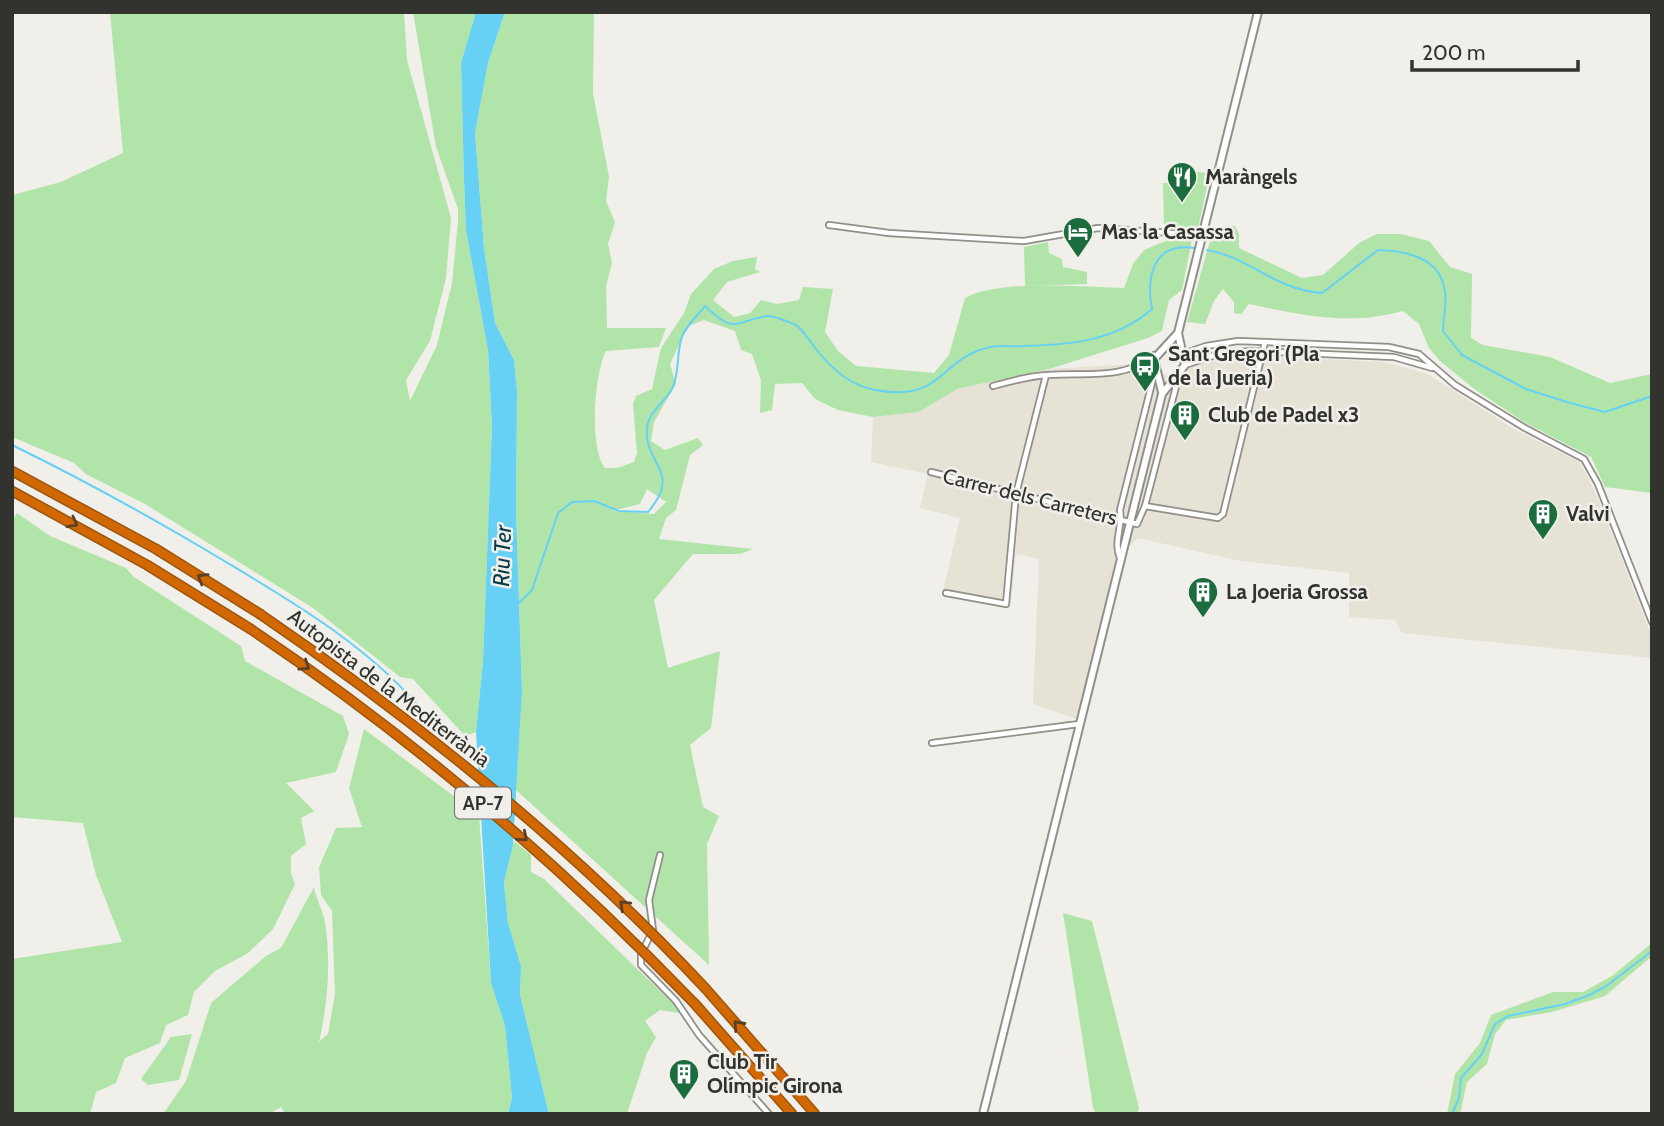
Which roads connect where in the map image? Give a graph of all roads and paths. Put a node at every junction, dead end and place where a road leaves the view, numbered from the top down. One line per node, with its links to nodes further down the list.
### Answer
1 (1258, 12): 3 (main road)
2 (829, 225): 3 (street)
3 (1201, 237): 4 (main road)
4 (1178, 333): 6 (main road); 8 (main road)
5 (1265, 342): 7 (street); 8 (street); 9 (street)
6 (1166, 346): 8 (main road); 10 (main road)
7 (1263, 351): 11 (street); 12 (street); 24 (street)
8 (1181, 352): 12 (main road)
9 (1415, 352): 11 (street); 14 (street)
10 (1157, 353): 13 (street); 15 (main road)
11 (1412, 361): 14 (street)
12 (1185, 365): 17 (main road)
13 (1138, 366): 15 (street); 16 (street)
14 (1433, 368): 27 (street)
15 (1157, 371): 17 (main road); 19 (main road); 25 (street)
16 (1046, 375): 18 (street); 23 (street)
17 (1176, 376): 19 (main road); 24 (street)
18 (993, 386)
19 (1162, 394): 25 (main road)
20 (12, 471): 33 (highway, Autopista de la Mediterrània / AP-7, one-way to 20, bridge)
21 (931, 472): 23 (street, Carrer dels Carreters)
22 (12, 491): 32 (highway, Autopista de la Mediterrània / AP-7, one-way to 32, bridge)
23 (1016, 494): 25 (street, Carrer dels Carreters); 26 (street)
24 (1145, 506): 25 (street)
25 (1126, 521): 28 (main road)
26 (946, 593)
27 (1652, 622)
28 (1079, 723): 29 (street); 34 (main road)
29 (932, 743)
30 (660, 855): 31 (street)
31 (769, 1114)
32 (792, 1114)
33 (815, 1114)
34 (983, 1114)

